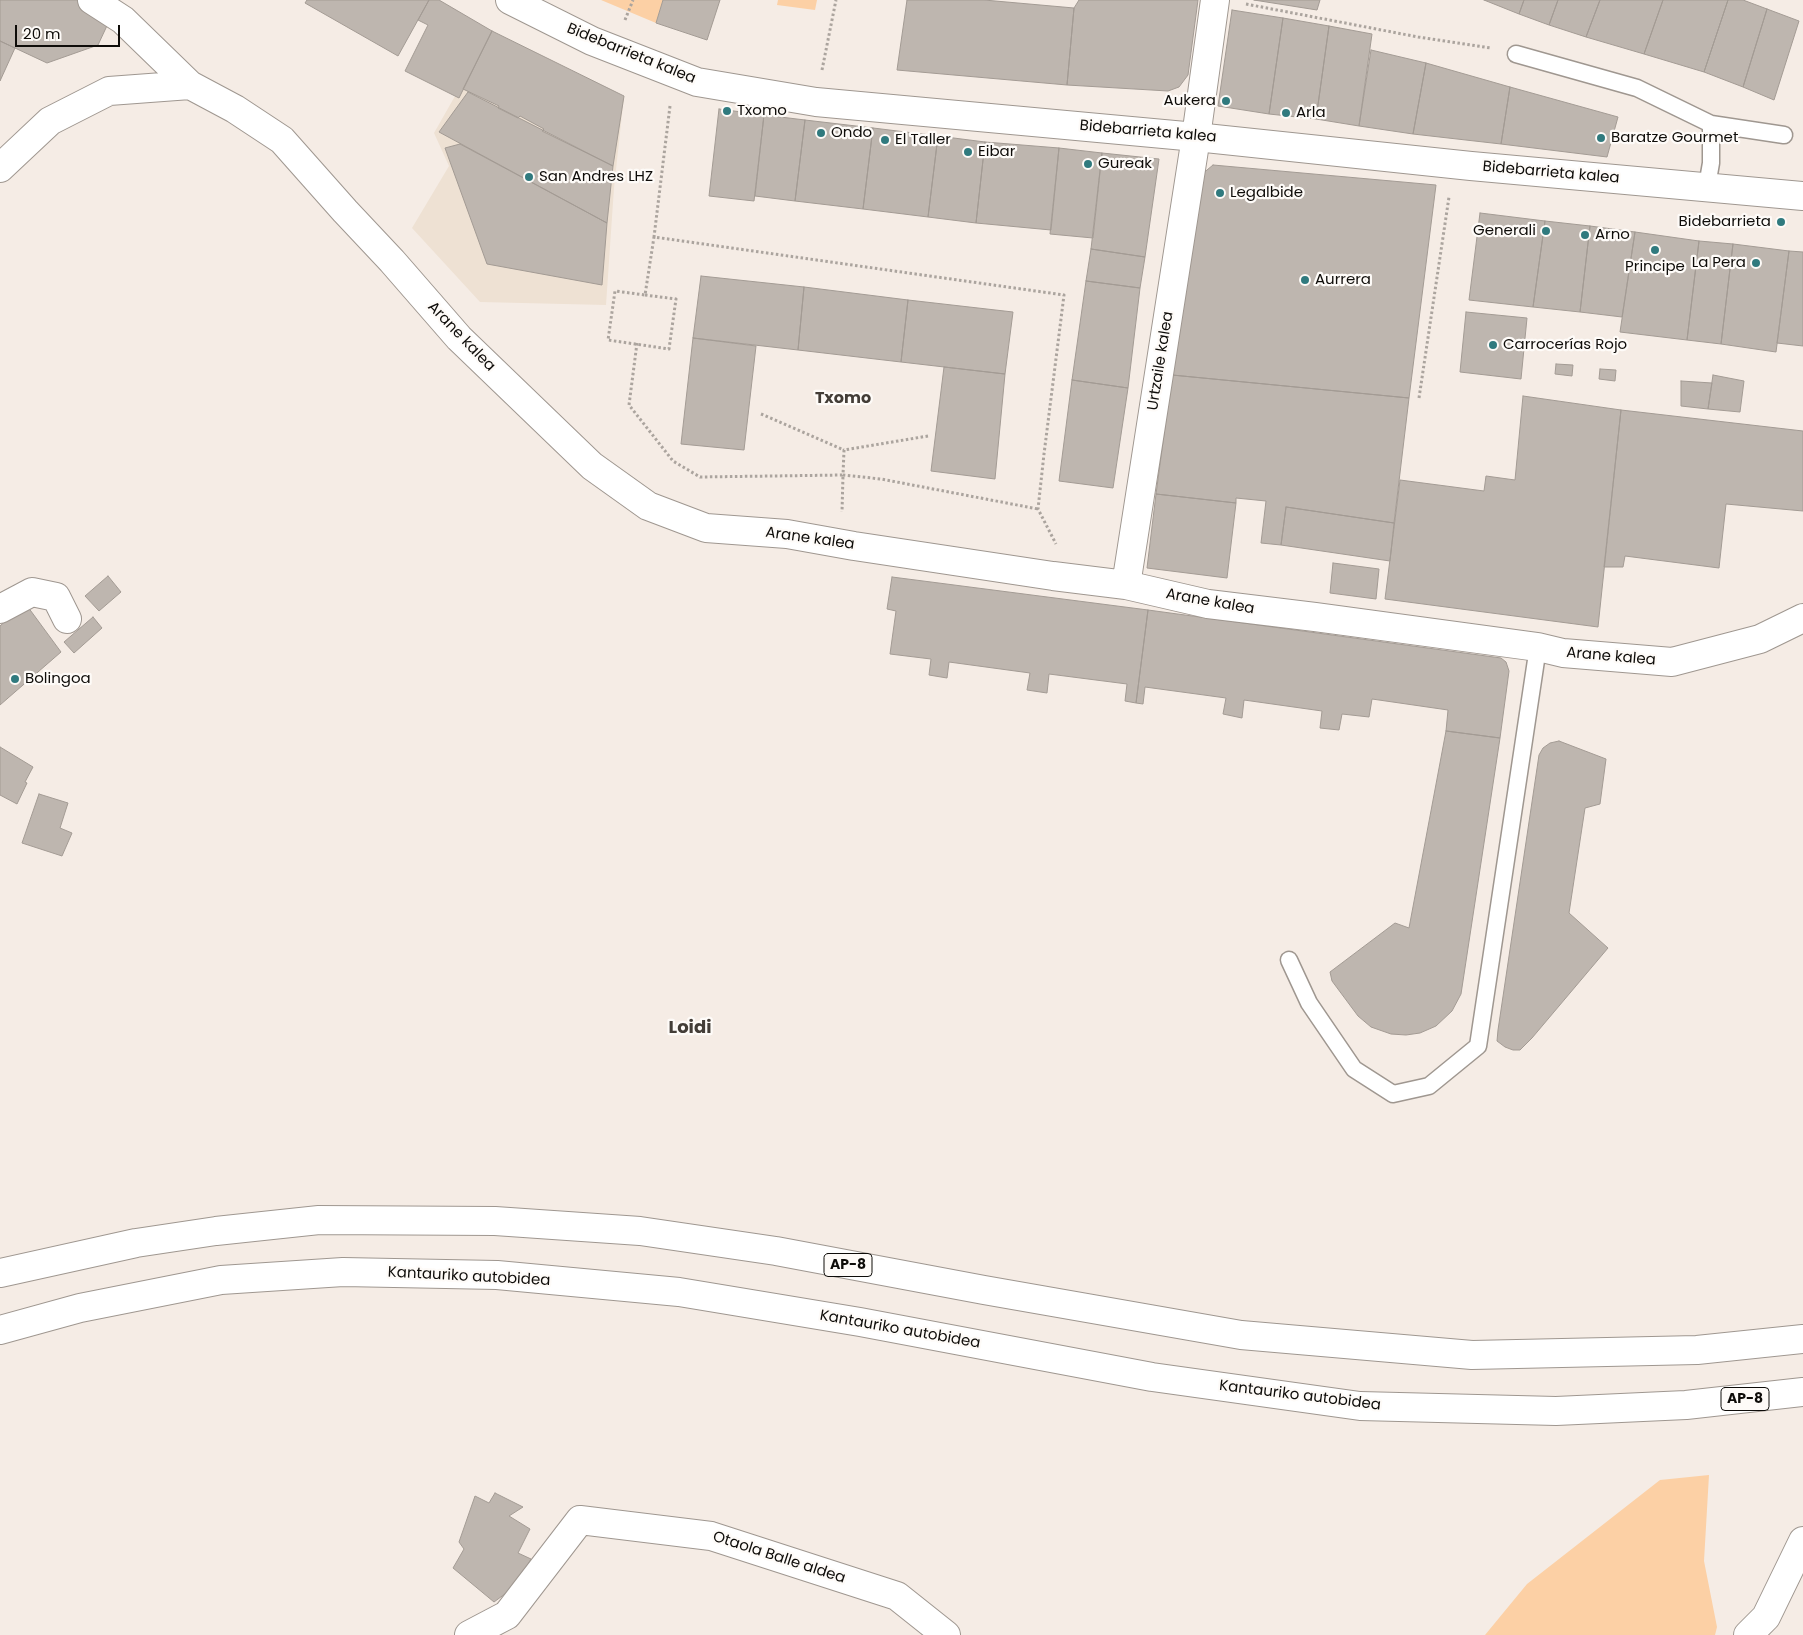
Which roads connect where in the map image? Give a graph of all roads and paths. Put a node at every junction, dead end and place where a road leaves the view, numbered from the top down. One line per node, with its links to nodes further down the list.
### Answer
1 (92, 0): 6 (main road, Arane kalea)
2 (510, 0): 8 (main road, Bidebarrieta kalea)
3 (836, 0): 8 (path)
4 (1228, 2): 5 (path); 11 (main road, Urtzaile kalea)
5 (1516, 54): 9 (lane)
6 (190, 85): 13 (main road); 24 (main road, Arane kalea)
7 (671, 99): 16 (path)
8 (816, 102): 11 (main road, Bidebarrieta kalea)
9 (1711, 124): 10 (lane); 14 (lane)
10 (1784, 135)
11 (1196, 137): 12 (main road, Bidebarrieta kalea); 25 (main road, Urtzaile kalea)
12 (1454, 164): 14 (main road, Bidebarrieta kalea); 19 (path)
13 (0, 168)
14 (1707, 186): 15 (main road, Bidebarrieta kalea)
15 (1803, 196)
16 (654, 237): 17 (path); 23 (path)
17 (645, 295): 18 (path); 18 (path)
18 (637, 343): 23 (path)
19 (1419, 398)
20 (761, 414): 22 (path)
21 (928, 436): 22 (path)
22 (844, 450): 23 (path)
23 (843, 475): 24 (path)
24 (842, 544): 25 (main road, Arane kalea)
25 (1126, 585): 29 (main road, Arane kalea)
26 (0, 609): 28 (main road)
27 (1803, 618): 29 (main road, Arane kalea)
28 (67, 619)
29 (1538, 647): 30 (lane)
30 (1288, 960)
31 (0, 1273): 33 (main road, AP-8)
32 (0, 1330): 34 (main road, Kantauriko autobidea / AP-8)
33 (1803, 1338)
34 (1803, 1392)
35 (1803, 1541): 38 (main road)
36 (468, 1635): 37 (main road, Otaola Balle aldea)
37 (946, 1635)
38 (1748, 1635)

